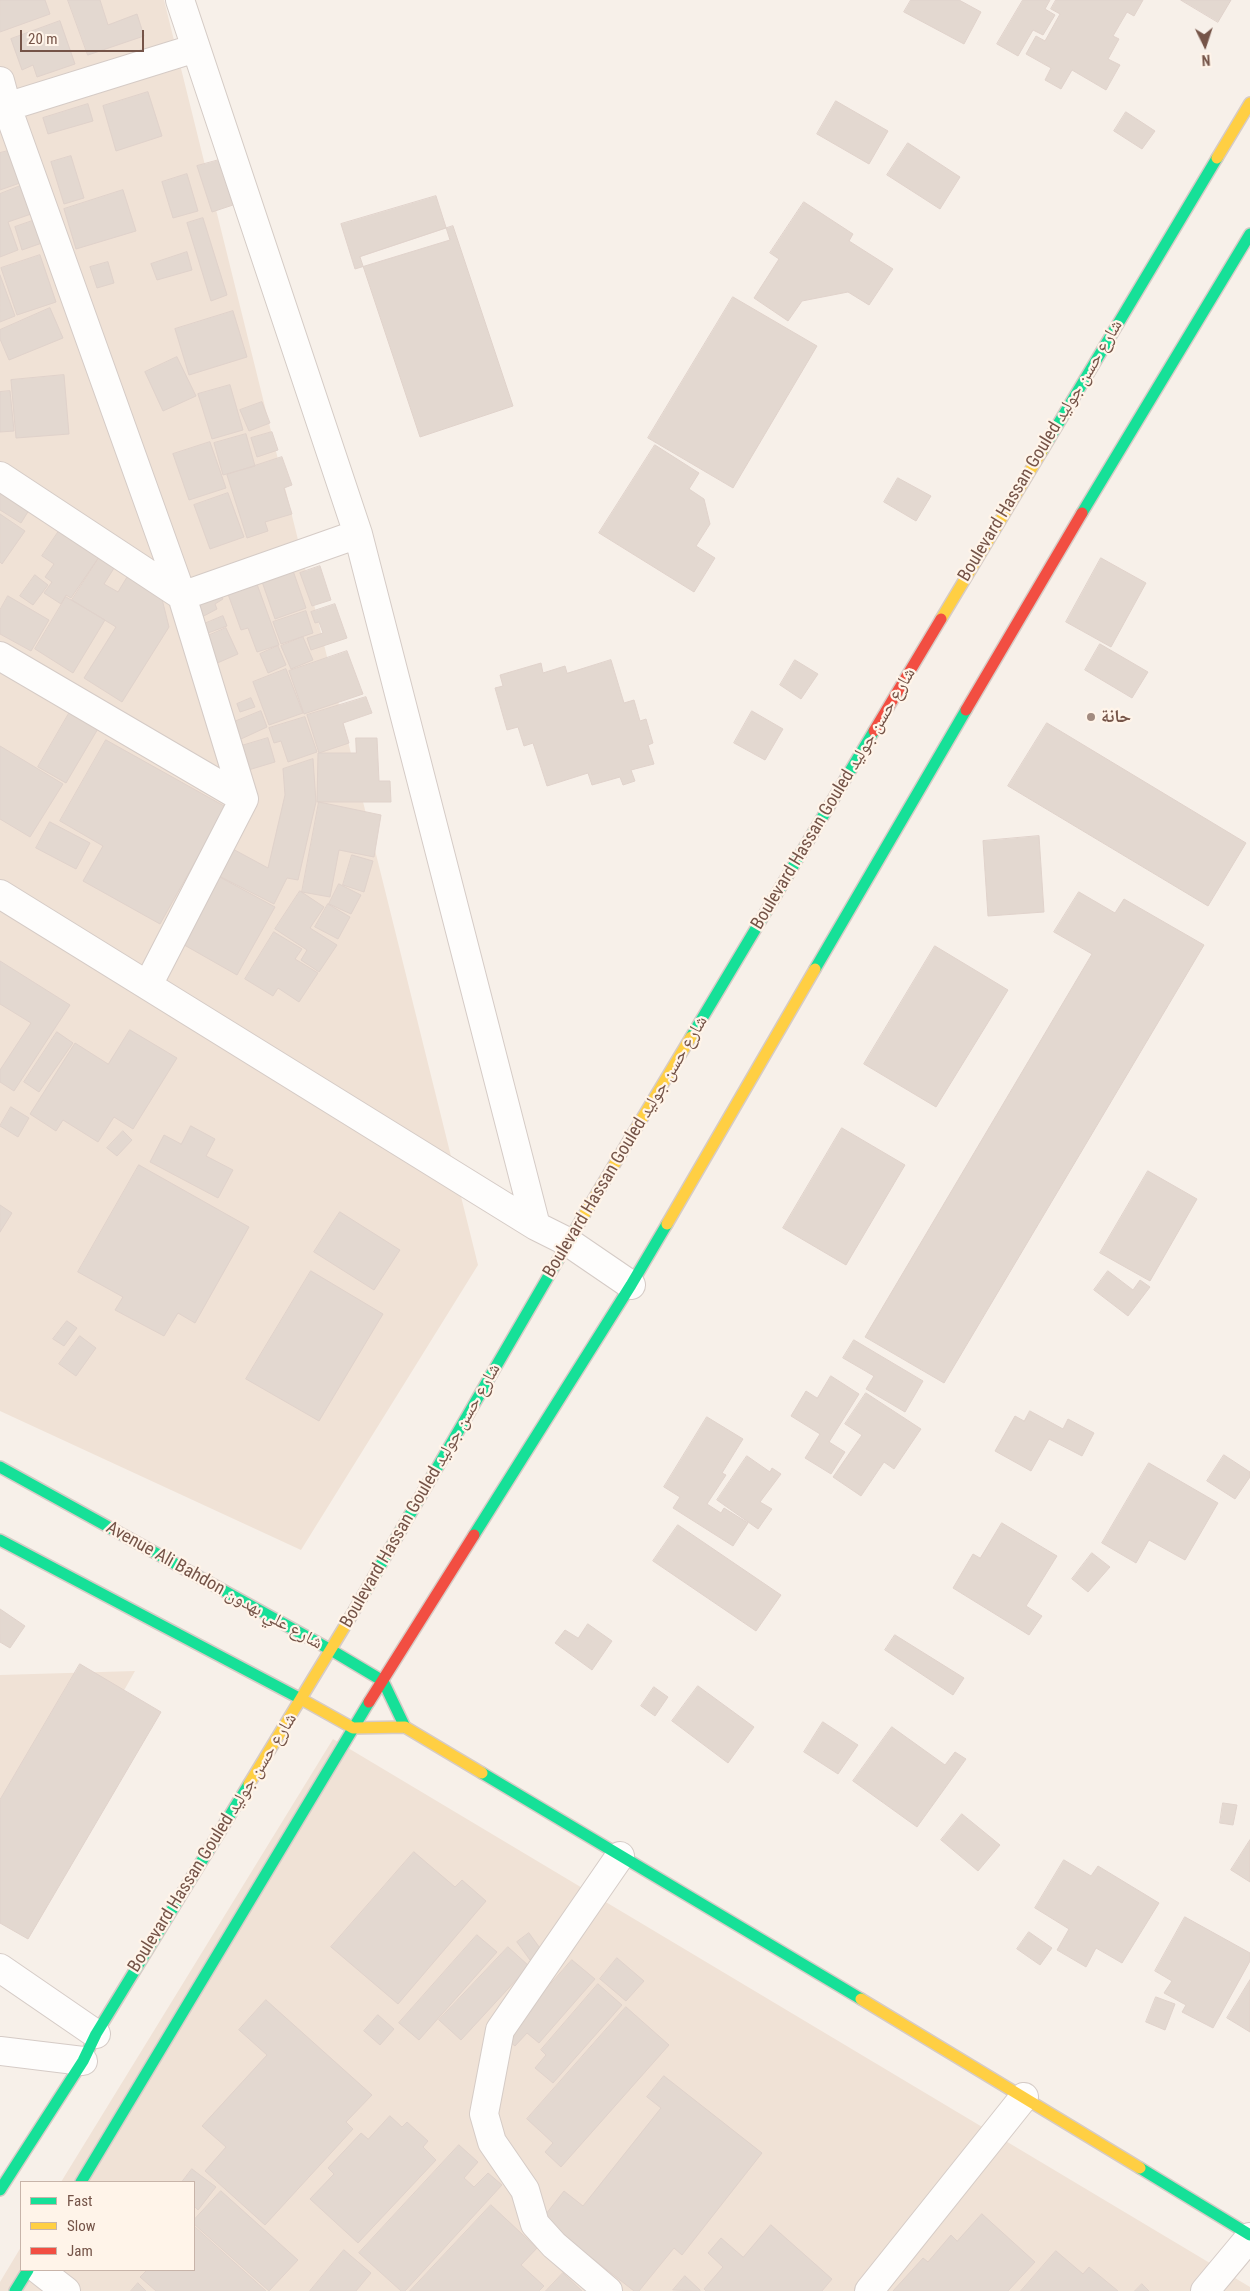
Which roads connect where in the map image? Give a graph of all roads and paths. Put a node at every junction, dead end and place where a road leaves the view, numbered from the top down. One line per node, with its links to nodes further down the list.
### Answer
1 (180, 0): 2 (street)
2 (196, 48): 3 (street); 7 (street)
3 (2, 99): 8 (street)
4 (1250, 102): 14 (main road, Boulevard Hassan Gouled شارع حسن جوليد)
5 (1250, 234): 15 (main road)
6 (0, 476): 8 (street)
7 (358, 534): 8 (street); 13 (street)
8 (182, 596): 10 (street)
9 (0, 656): 10 (street)
10 (244, 800): 12 (street)
11 (0, 894): 12 (street)
12 (148, 985): 13 (street)
13 (536, 1226): 14 (street)
14 (568, 1242): 15 (street); 18 (main road, Boulevard Hassan Gouled شارع حسن جوليد)
15 (631, 1285): 19 (main road)
16 (0, 1467): 18 (main road, Avenue Ali Bahdon شارع علي بهدون)
17 (0, 1540): 20 (main road)
18 (331, 1650): 19 (main road, Avenue Ali Bahdon شارع علي بهدون); 20 (main road, Boulevard Hassan Gouled شارع حسن جوليد)
19 (383, 1681): 21 (main road); 22 (main road)
20 (302, 1699): 22 (main road); 25 (main road, Boulevard Hassan Gouled شارع حسن جوليد)
21 (405, 1727): 22 (main road); 23 (main road)
22 (353, 1728): 29 (main road)
23 (620, 1856): 28 (main road); 36 (street)
24 (0, 1968): 25 (street)
25 (96, 2034): 27 (main road, Boulevard Hassan Gouled شارع حسن جوليد)
26 (0, 2051): 27 (street)
27 (83, 2062): 30 (main road, Boulevard Hassan Gouled شارع حسن جوليد)
28 (1024, 2097): 31 (main road); 37 (street)
29 (82, 2181)
30 (0, 2190)
31 (1250, 2236): 38 (street)
32 (27, 2271): 34 (main road)
33 (40, 2271): 35 (street)
34 (16, 2291)
35 (66, 2291)
36 (608, 2291)
37 (869, 2291)
38 (1206, 2291)

